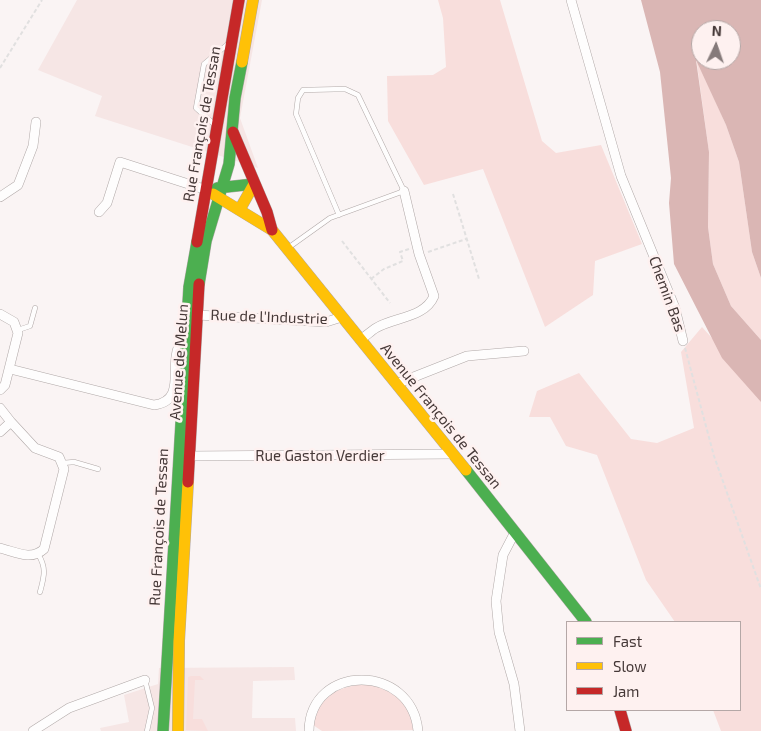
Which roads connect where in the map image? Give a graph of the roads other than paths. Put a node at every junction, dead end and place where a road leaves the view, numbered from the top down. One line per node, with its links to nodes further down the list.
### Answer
1 (239, 0): 4 (main road, Rue François de Tessan)
2 (252, 0): 7 (main road, Avenue de Melun)
3 (570, 0): 26 (street, Chemin Bas)
4 (231, 42): 6 (main road, Rue François de Tessan); 6 (lane)
5 (36, 122): 12 (street)
6 (218, 127): 10 (main road, Rue François de Tessan)
7 (232, 130): 8 (main road); 9 (main road, Avenue de Melun)
8 (254, 184): 9 (main road); 14 (main road); 17 (main road)
9 (224, 186): 10 (main road); 13 (main road, Avenue de Melun)
10 (207, 190): 13 (main road); 15 (street); 24 (main road, Rue François de Tessan)
11 (404, 191): 16 (lane); 16 (lane); 25 (street)
12 (0, 197)
13 (220, 199): 14 (main road); 21 (main road, Avenue de Melun)
14 (240, 210): 17 (main road)
15 (99, 212)
16 (339, 215): 18 (lane)
17 (272, 230): 18 (main road, Avenue François de Tessan)
18 (287, 249): 22 (main road, Avenue François de Tessan)
19 (35, 308): 23 (lane)
20 (0, 314): 23 (street)
21 (197, 315): 22 (street, Rue de l'Industrie); 35 (main road, Avenue de Melun)
22 (342, 317): 25 (main road, Avenue François de Tessan)
23 (18, 330): 28 (street)
24 (185, 337): 28 (street); 47 (main road, Rue François de Tessan)
25 (360, 340): 29 (main road, Avenue François de Tessan)
26 (683, 341)
27 (524, 351): 29 (street)
28 (10, 368): 30 (street)
29 (396, 384): 34 (main road, Avenue François de Tessan)
30 (0, 390)
31 (0, 408): 32 (street)
32 (11, 422): 33 (street); 36 (street)
33 (0, 432)
34 (453, 454): 35 (street, Rue Gaston Verdier); 38 (main road, Avenue François de Tessan)
35 (188, 456): 48 (main road, Avenue de Melun)
36 (63, 463): 37 (lane); 40 (street)
37 (98, 469)
38 (515, 532): 42 (main road, Avenue François de Tessan); 51 (street)
39 (0, 548): 40 (street)
40 (38, 554): 41 (lane)
41 (40, 592)
42 (585, 621)
43 (145, 680): 45 (street); 46 (lane)
44 (620, 711): 52 (main road)
45 (33, 731)
46 (147, 731)
47 (162, 731)
48 (178, 731)
49 (309, 731): 50 (street)
50 (418, 731)
51 (520, 731)
52 (626, 731)

